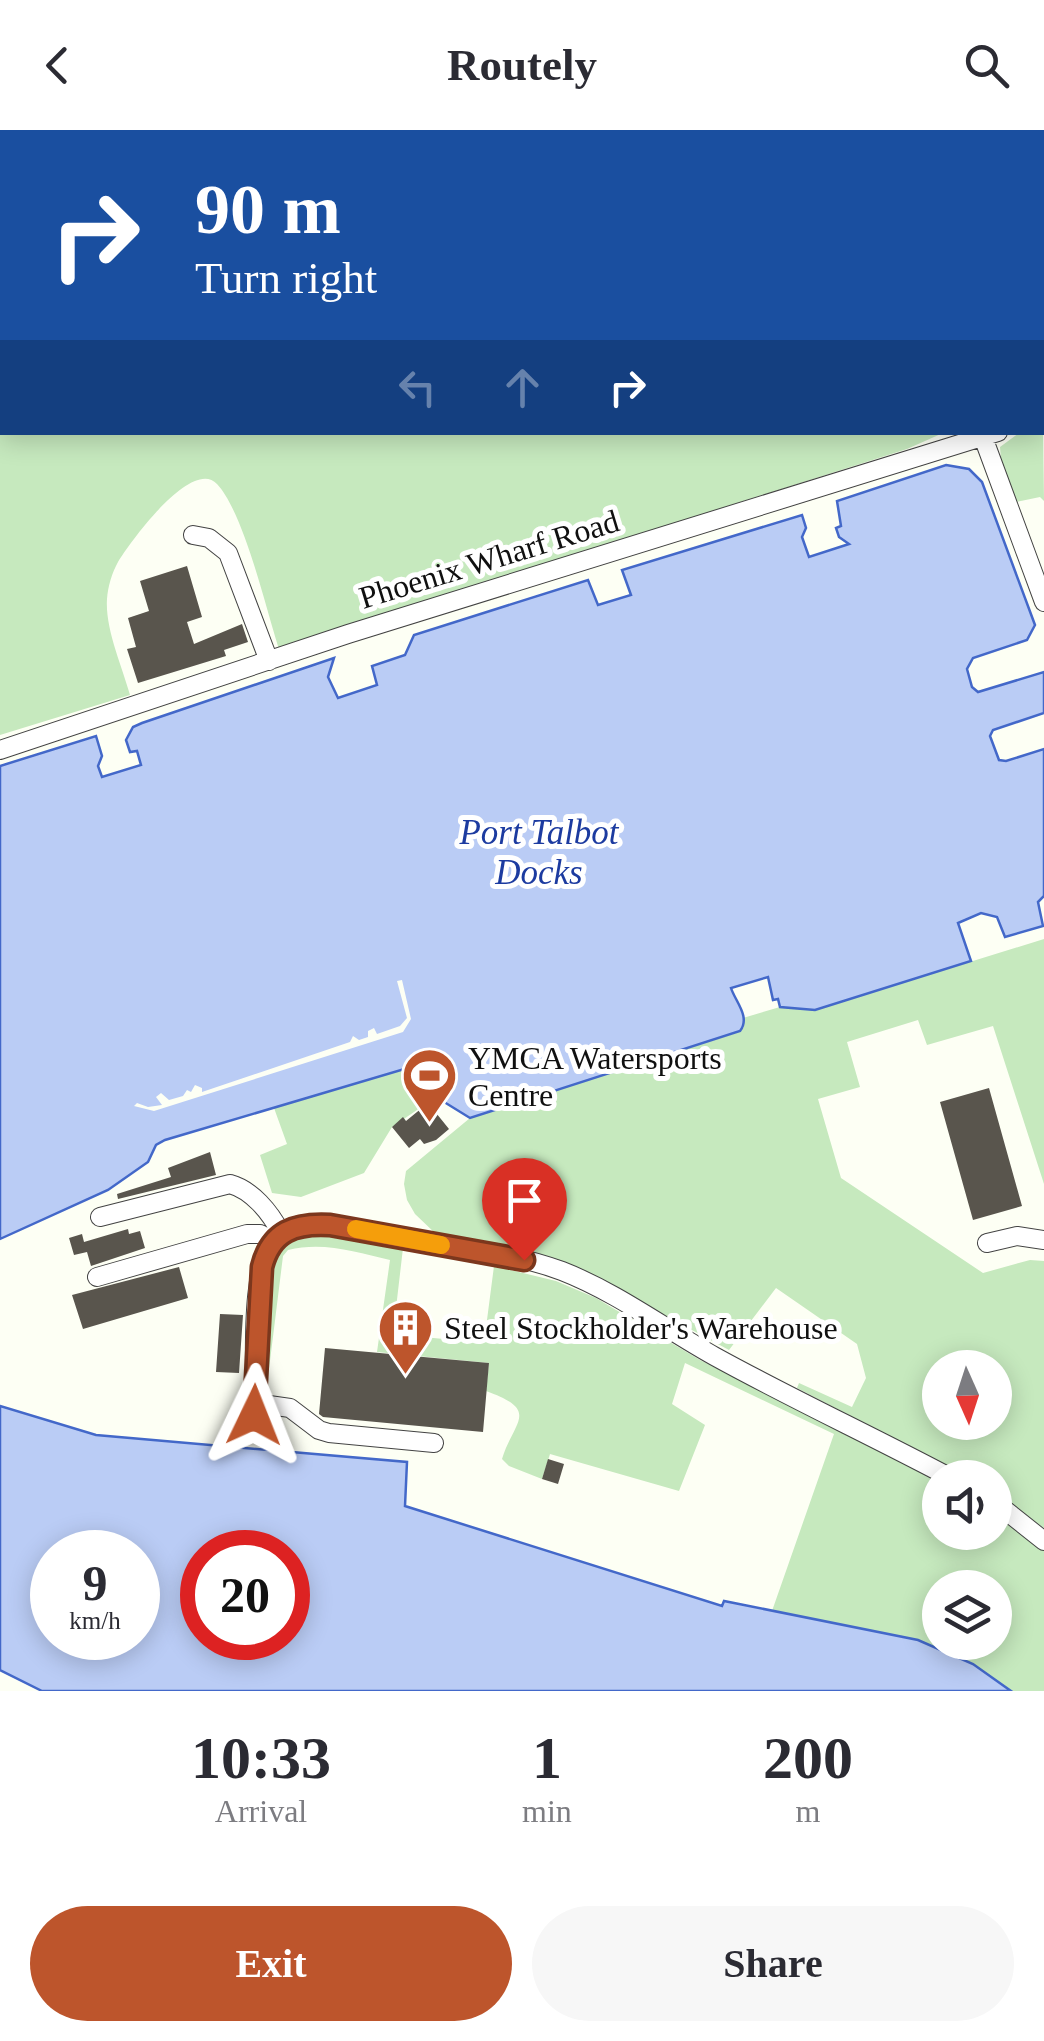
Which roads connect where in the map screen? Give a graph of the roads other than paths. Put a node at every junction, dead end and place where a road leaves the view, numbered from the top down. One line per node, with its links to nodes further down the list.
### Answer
1 (991, 435): 3 (lane); 4 (lane, Phoenix Wharf Road)
2 (194, 535): 4 (lane)
3 (1044, 602)
4 (270, 661): 5 (lane, Phoenix Wharf Road)
5 (0, 750)
6 (100, 1217): 7 (lane)
7 (277, 1237): 10 (lane); 11 (lane); 12 (lane)
8 (1044, 1240): 9 (lane)
9 (987, 1243)
10 (97, 1277)
11 (434, 1443)
12 (922, 1463)
13 (1012, 1516): 14 (lane)
14 (1044, 1541)

